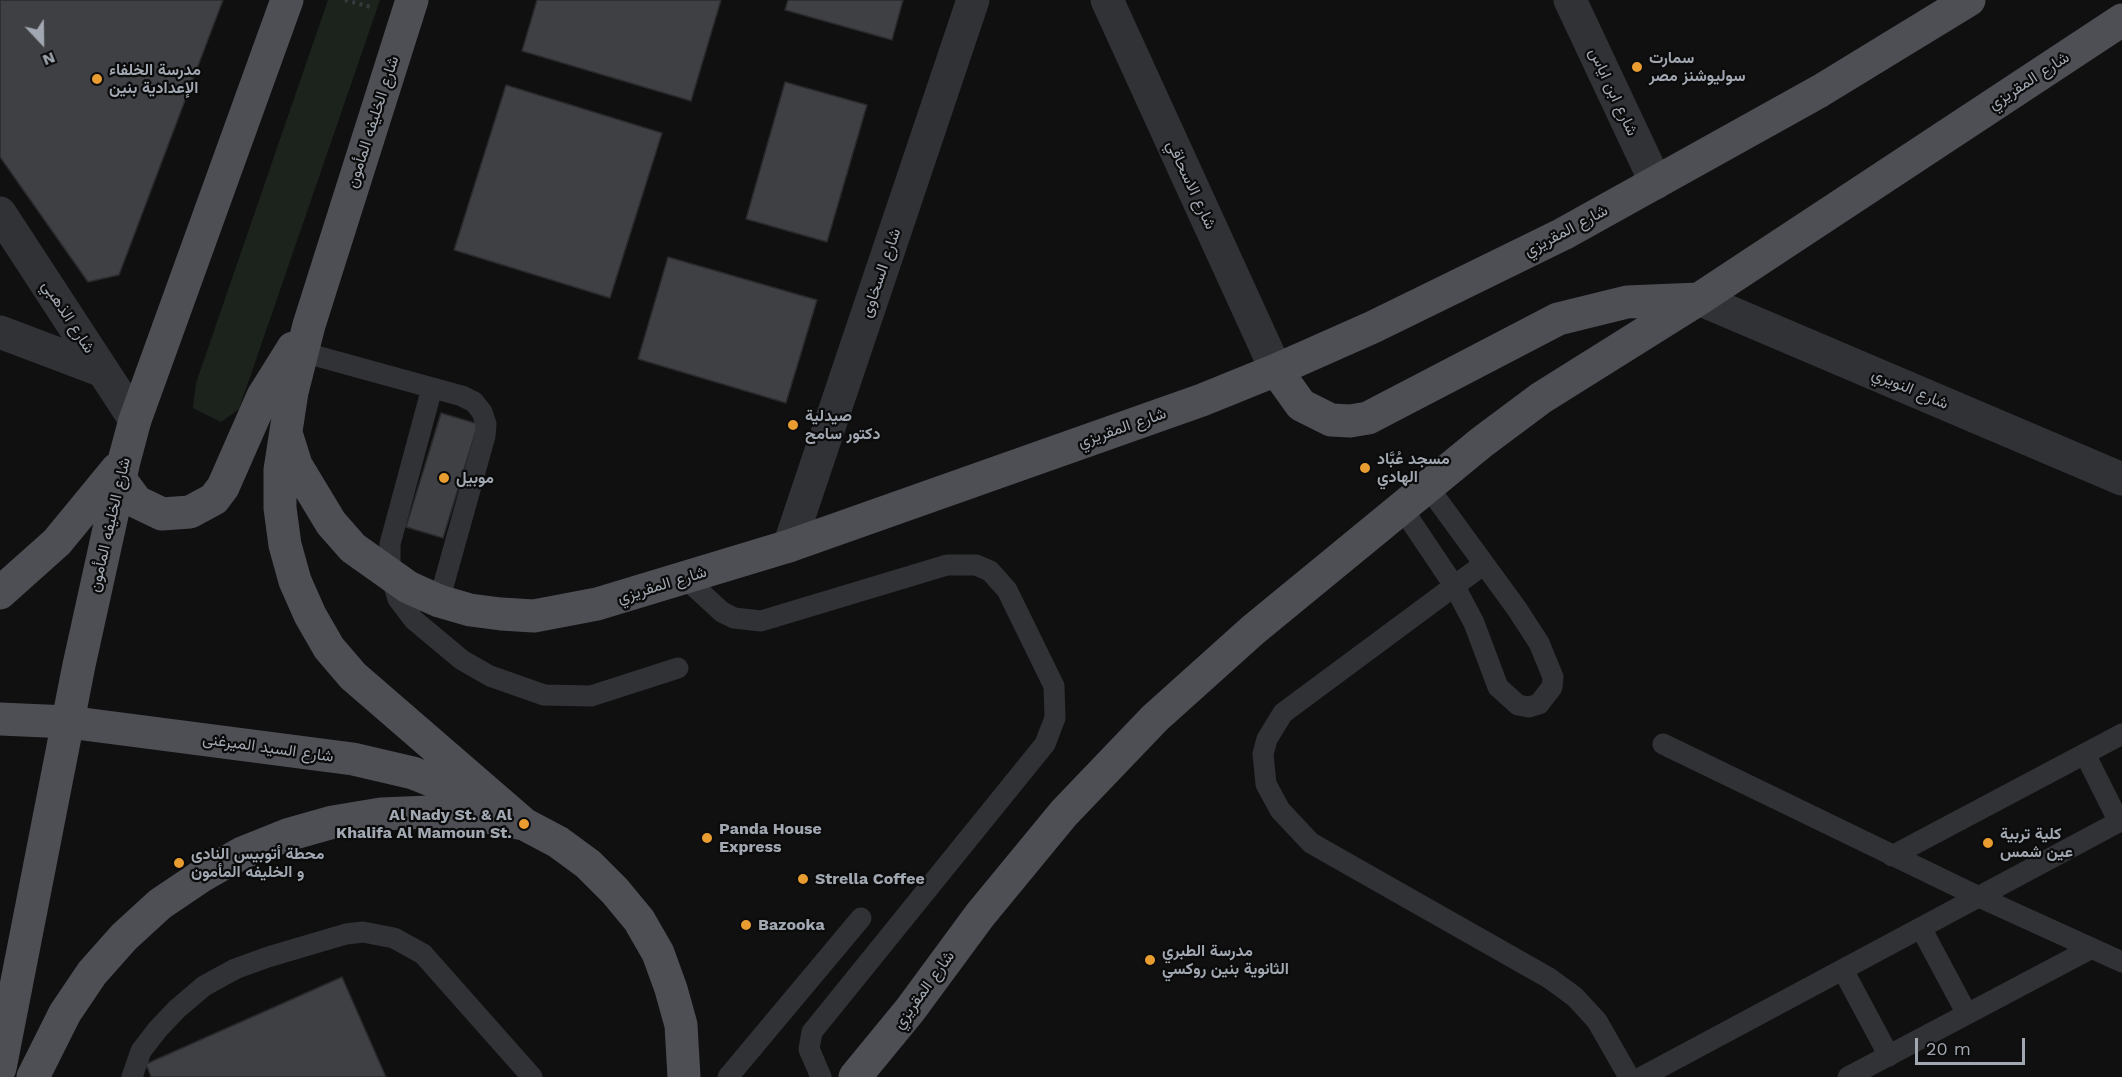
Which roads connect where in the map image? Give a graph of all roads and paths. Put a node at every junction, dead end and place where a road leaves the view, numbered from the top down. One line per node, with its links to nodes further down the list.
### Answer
1 (287, 0): 16 (main road, شارع الخليفه المأمون)
2 (412, 0): 12 (main road, شارع الخليفه المأمون)
3 (973, 0): 22 (street, شارع السخاوى)
4 (1107, 0): 13 (street, شارع الاسحاقي)
5 (1570, 0): 8 (street, شارع ابن اياس)
6 (1969, 0): 8 (main road, شارع المقريزي)
7 (2122, 20): 10 (main road, شارع المقريزي)
8 (1656, 183): 13 (main road, شارع المقريزي)
9 (0, 213): 14 (street, شارع الذهبي)
10 (1699, 298): 13 (main road); 19 (street, شارع النويري); 20 (main road, شارع المقريزي)
11 (0, 332): 14 (street)
12 (305, 338): 15 (lane); 17 (main road, شارع الخليفه المأمون); 18 (main road)
13 (1276, 370): 22 (main road, شارع المقريزي)
14 (103, 371): 16 (street, شارع الذهبي)
15 (432, 388): 24 (lane); 28 (lane)
16 (135, 420): 18 (main road, شارع الخليفه المأمون)
17 (286, 433): 24 (main road, شارع المقريزي); 36 (main road, شارع الخليفه المأمون)
18 (122, 470): 27 (main road); 31 (main road, شارع الخليفه المأمون)
19 (2121, 477)
20 (1428, 487): 21 (main road, شارع المقريزي); 23 (lane)
21 (1402, 508): 26 (lane); 53 (main road, شارع المقريزي)
22 (789, 546): 25 (main road, شارع المقريزي)
23 (1484, 564): 26 (lane); 26 (lane)
24 (390, 573): 28 (main road, شارع المقريزي); 29 (lane)
25 (685, 578): 28 (main road, شارع المقريزي); 52 (lane)
26 (1455, 587): 54 (lane)
27 (0, 592)
28 (439, 601)
29 (678, 668)
30 (0, 719): 31 (main road, شارع السيد الميرغنى)
31 (68, 722): 36 (main road, شارع السيد الميرغنى); 46 (main road, شارع الخليفه المأمون)
32 (2122, 734): 34 (lane)
33 (1663, 744): 37 (lane)
34 (2085, 754): 35 (lane); 37 (lane)
35 (2121, 821): 38 (lane)
36 (524, 824): 47 (main road); 50 (main road)
37 (1892, 856): 38 (lane)
38 (1979, 897): 40 (lane); 41 (lane)
39 (861, 918): 51 (lane)
40 (1921, 928): 43 (lane); 44 (lane)
41 (2092, 948): 42 (lane); 44 (lane)
42 (2122, 962)
43 (1843, 970): 45 (lane); 55 (lane)
44 (1967, 1014): 45 (lane)
45 (1889, 1056): 56 (lane)
46 (0, 1068)
47 (33, 1077)
48 (132, 1077): 49 (lane)
49 (532, 1077)
50 (684, 1077)
51 (728, 1077)
52 (821, 1077)
53 (855, 1077)
54 (1629, 1077)
55 (1642, 1077)
56 (1848, 1077)

